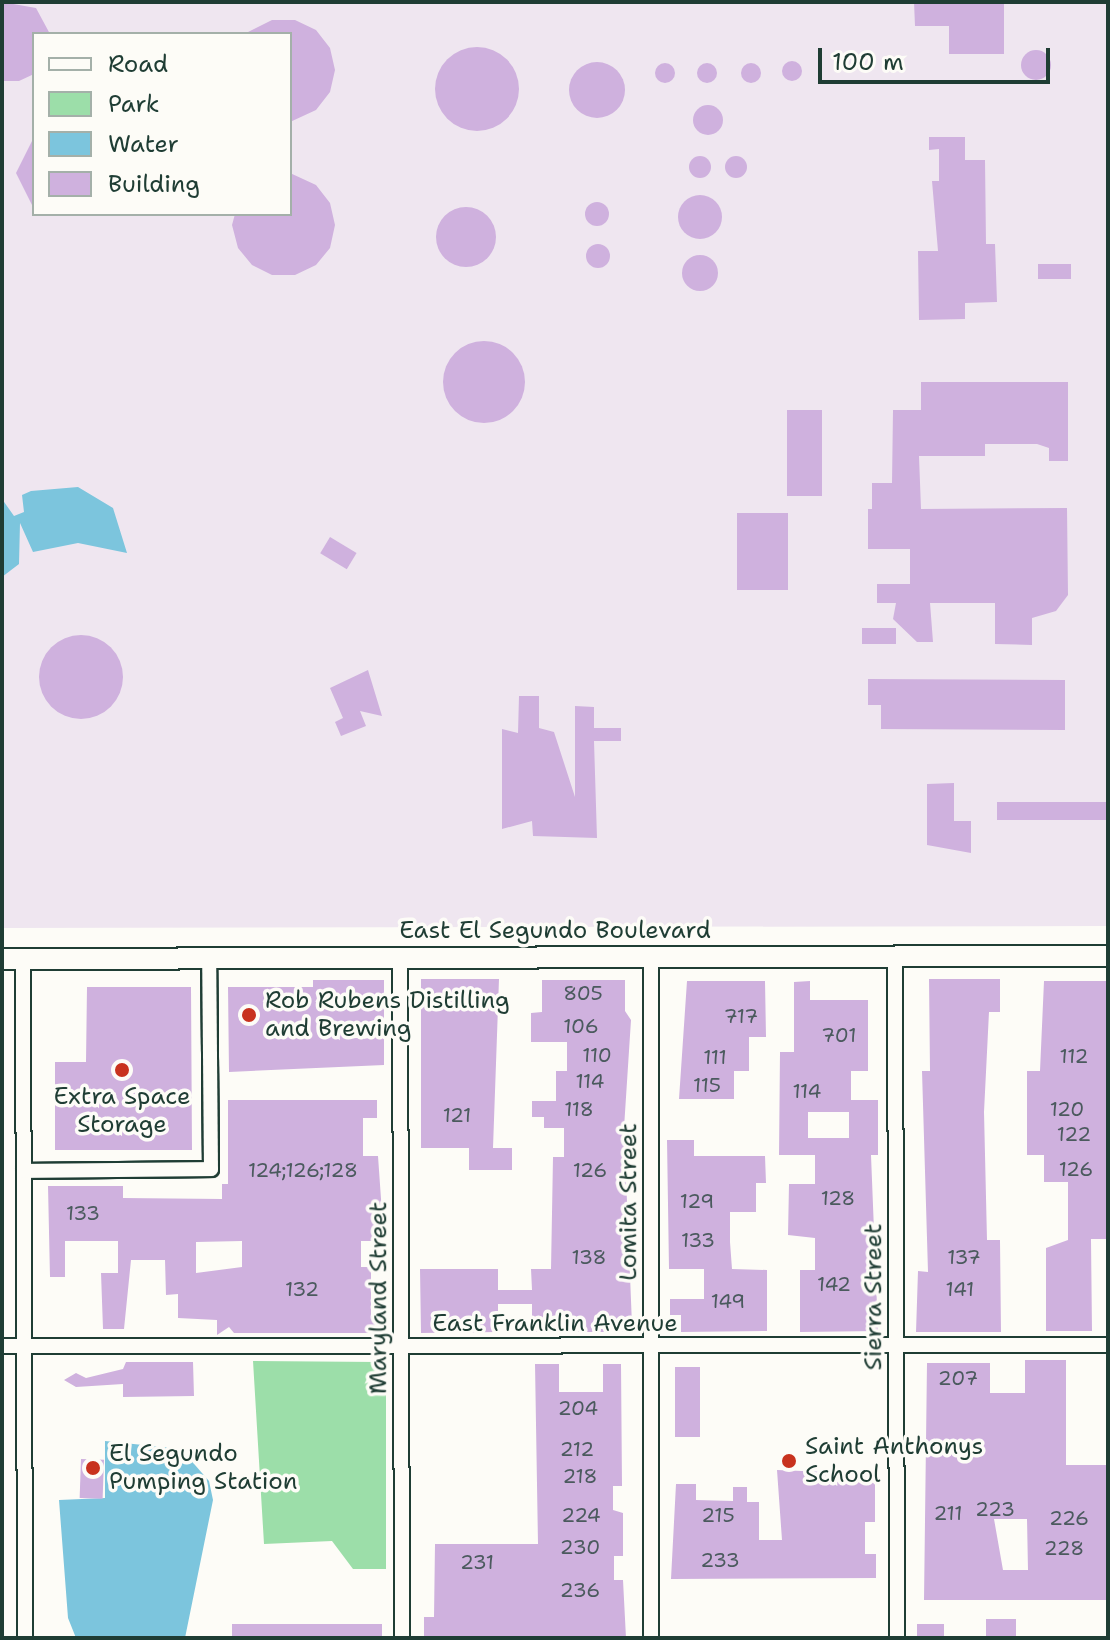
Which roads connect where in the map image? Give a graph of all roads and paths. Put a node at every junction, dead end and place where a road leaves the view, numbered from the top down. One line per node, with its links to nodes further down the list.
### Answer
1 (1108, 956): 3 (main road, East El Segundo Boulevard)
2 (651, 957): 3 (main road, East El Segundo Boulevard); 5 (main road, East El Segundo Boulevard); 9 (street, Lomita Street)
3 (895, 957): 10 (street, Sierra Street)
4 (209, 958): 5 (main road, East El Segundo Boulevard); 7 (main road, East El Segundo Boulevard); 8 (street)
5 (400, 958): 14 (street, Maryland Street)
6 (2, 959): 7 (main road, East El Segundo Boulevard)
7 (23, 959): 8 (street)
8 (24, 1171): 13 (street)
9 (651, 1345): 10 (street, East Franklin Avenue); 14 (street, East Franklin Avenue); 17 (street, Lomita Street)
10 (896, 1345): 11 (street, East Franklin Avenue); 18 (street, Sierra Street)
11 (1108, 1345)
12 (2, 1346): 13 (street, East Franklin Avenue)
13 (25, 1346): 14 (street, East Franklin Avenue); 15 (street)
14 (401, 1346): 16 (street, Maryland Street)
15 (25, 1638)
16 (402, 1638)
17 (651, 1638)
18 (897, 1638)

